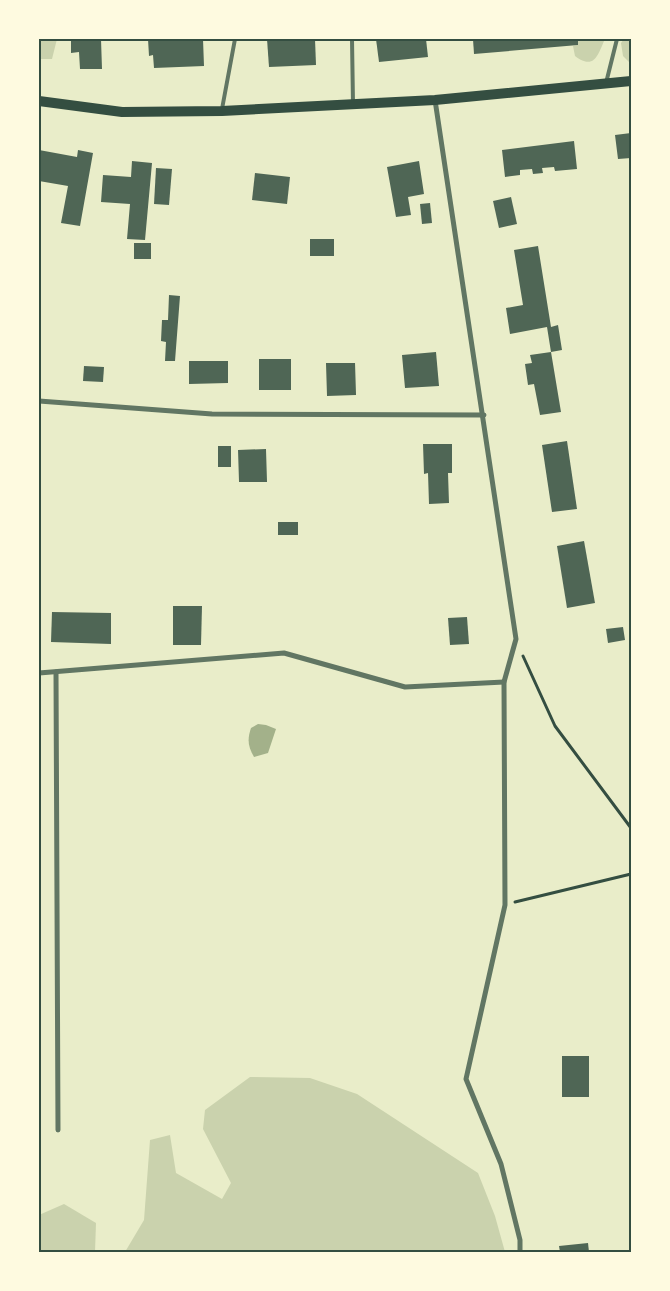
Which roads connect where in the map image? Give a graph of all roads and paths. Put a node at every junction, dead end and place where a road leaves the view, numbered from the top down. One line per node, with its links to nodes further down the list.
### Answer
1 (235, 39): 9 (lane)
2 (352, 39): 8 (lane)
3 (617, 39): 5 (lane)
4 (631, 81): 5 (main road)
5 (606, 83): 6 (main road)
6 (435, 100): 8 (main road); 11 (street)
7 (39, 101): 9 (main road)
8 (353, 105): 9 (main road)
9 (222, 111)
10 (39, 401): 11 (street)
11 (484, 415): 12 (street)
12 (516, 640): 15 (street); 16 (path)
13 (56, 672): 14 (street); 15 (street); 19 (street)
14 (39, 673)
15 (504, 682): 18 (street)
16 (631, 828)
17 (631, 874): 18 (path)
18 (504, 905): 20 (street)
19 (58, 1130)
20 (520, 1252)

